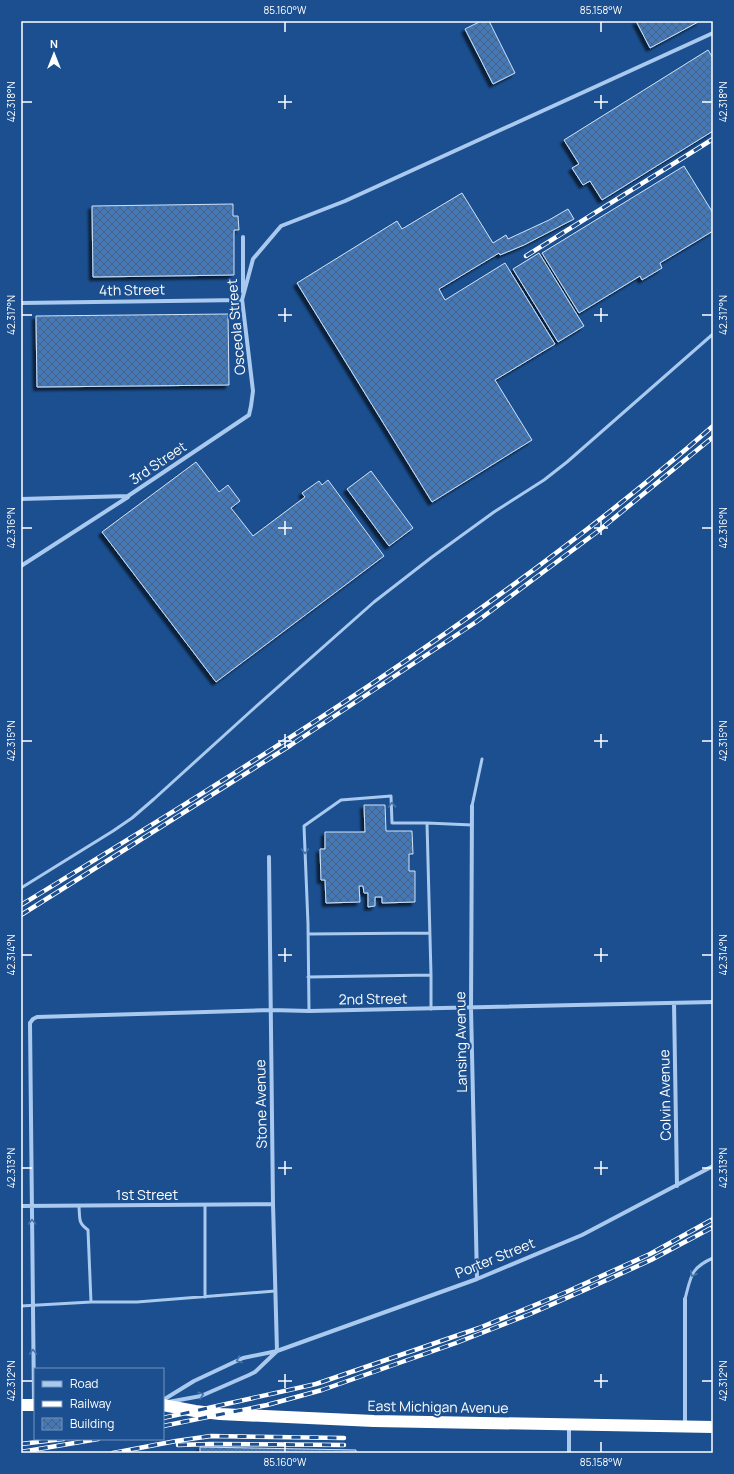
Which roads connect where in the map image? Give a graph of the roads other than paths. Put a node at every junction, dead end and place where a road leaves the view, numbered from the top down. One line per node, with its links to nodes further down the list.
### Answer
1 (713, 33): 3 (street)
2 (243, 237): 3 (street, Osceola Street)
3 (242, 300): 4 (street, 4th Street); 6 (street, Osceola Street)
4 (21, 303)
5 (713, 334): 15 (lane)
6 (249, 415): 7 (street, 3rd Street)
7 (128, 496): 8 (street, 3rd Street); 9 (street)
8 (21, 499)
9 (21, 566)
10 (482, 759): 11 (lane)
11 (472, 806): 13 (street, Lansing Avenue)
12 (427, 823): 13 (lane); 16 (lane); 17 (lane, one-way to 17)
13 (473, 825): 22 (street, Lansing Avenue)
14 (269, 857): 24 (street, Stone Avenue)
15 (21, 888)
16 (429, 933): 17 (lane); 18 (lane)
17 (308, 934): 19 (lane)
18 (431, 975): 19 (lane); 23 (lane)
19 (308, 977): 25 (lane)
20 (713, 1002): 21 (street, 2nd Street)
21 (674, 1003): 22 (street, 2nd Street); 27 (street, Colvin Avenue)
22 (471, 1008): 23 (street, 2nd Street); 34 (street, Lansing Avenue)
23 (431, 1009): 25 (street, 2nd Street)
24 (271, 1010): 25 (street, 2nd Street); 28 (street, Stone Avenue); 30 (street, 2nd Street)
25 (309, 1011)
26 (713, 1166): 27 (street, Porter Street)
27 (677, 1186): 34 (street, Porter Street)
28 (273, 1204): 31 (street, 1st Street); 35 (street, Stone Avenue)
29 (21, 1206): 30 (street, 1st Street)
30 (32, 1206): 32 (street, 1st Street); 39 (street, one-way to 30)
31 (204, 1206): 32 (street, 1st Street); 36 (lane)
32 (80, 1207): 38 (lane)
33 (713, 1258): 37 (lane, one-way to 37)
34 (477, 1278): 41 (street, Porter Street)
35 (275, 1291): 36 (lane); 41 (street, Stone Avenue)
36 (204, 1297): 38 (lane)
37 (686, 1299): 49 (street)
38 (91, 1302): 39 (lane)
39 (33, 1305): 40 (lane); 42 (street, one-way to 39)
40 (21, 1306)
41 (277, 1350): 43 (street, Porter Street, one-way to 43); 44 (street, Porter Street, one-way to 41)
42 (34, 1368)
43 (164, 1401)
44 (164, 1402)
45 (164, 1402): 48 (highway, East Michigan Avenue)
46 (21, 1405): 47 (highway)
47 (34, 1405)
48 (568, 1424): 49 (highway, East Michigan Avenue); 51 (street)
49 (685, 1426): 50 (highway, East Michigan Avenue)
50 (713, 1427)
51 (569, 1453)

